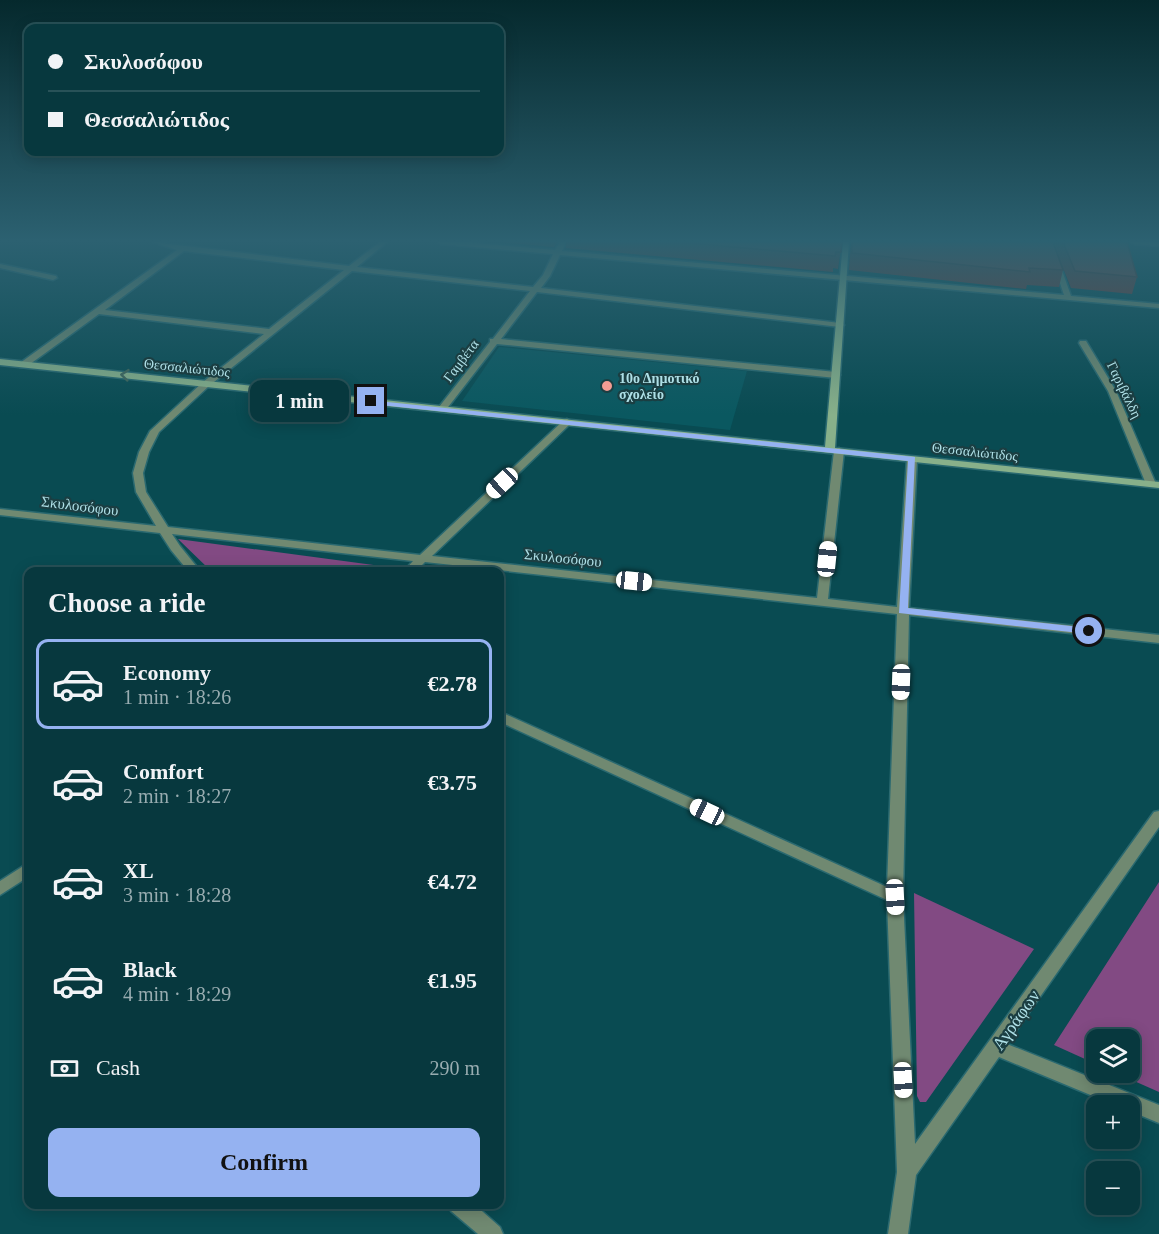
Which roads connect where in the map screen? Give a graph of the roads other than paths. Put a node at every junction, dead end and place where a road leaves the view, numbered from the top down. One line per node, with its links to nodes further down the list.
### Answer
1 (113, 300): 8 (street)
2 (311, 300): 10 (street)
3 (527, 300): 11 (street, Γαμβέτα)
4 (625, 300): 9 (street)
5 (842, 300): 9 (street)
6 (1094, 300): 7 (street)
7 (1159, 306)
8 (97, 311): 10 (street); 14 (street)
9 (840, 325): 15 (street)
10 (270, 332): 16 (street)
11 (493, 341): 15 (street); 17 (street, Γαμβέτα)
12 (1083, 344): 21 (street, Γαριβάλδη)
13 (0, 362): 14 (street, Θεσσαλιώτιδος)
14 (23, 364): 16 (street, Θεσσαλιώτιδος, one-way to 14)
15 (836, 375): 19 (street)
16 (206, 384): 17 (street, Θεσσαλιώτιδος); 23 (street)
17 (442, 409): 18 (street, Θεσσαλιώτιδος)
18 (567, 422): 19 (street, Θεσσαλιώτιδος); 24 (street)
19 (835, 451): 20 (street, Θεσσαλιώτιδος); 29 (street)
20 (912, 459): 21 (street, Θεσσαλιώτιδος); 30 (street)
21 (1155, 485)
22 (0, 512): 23 (street, Σκυλοσόφου)
23 (164, 530): 24 (street, Σκυλοσόφου); 25 (street)
24 (422, 558): 26 (street); 27 (street, Σκυλοσόφου)
25 (192, 567)
26 (413, 567)
27 (504, 567)
28 (504, 567): 29 (street, Σκυλοσόφου)
29 (822, 602): 30 (street, Σκυλοσόφου)
30 (903, 610): 31 (street, Σκυλοσόφου); 36 (street)
31 (1159, 639)
32 (504, 719): 36 (street)
33 (1159, 816): 37 (street, Αγράφων)
34 (24, 872): 35 (street)
35 (0, 889)
36 (895, 897): 39 (street)
37 (996, 1048): 38 (street); 39 (street, Αγράφων)
38 (1159, 1114)
39 (908, 1172): 42 (street, Αγράφων)
40 (464, 1209): 41 (street)
41 (493, 1234)
42 (898, 1234)

